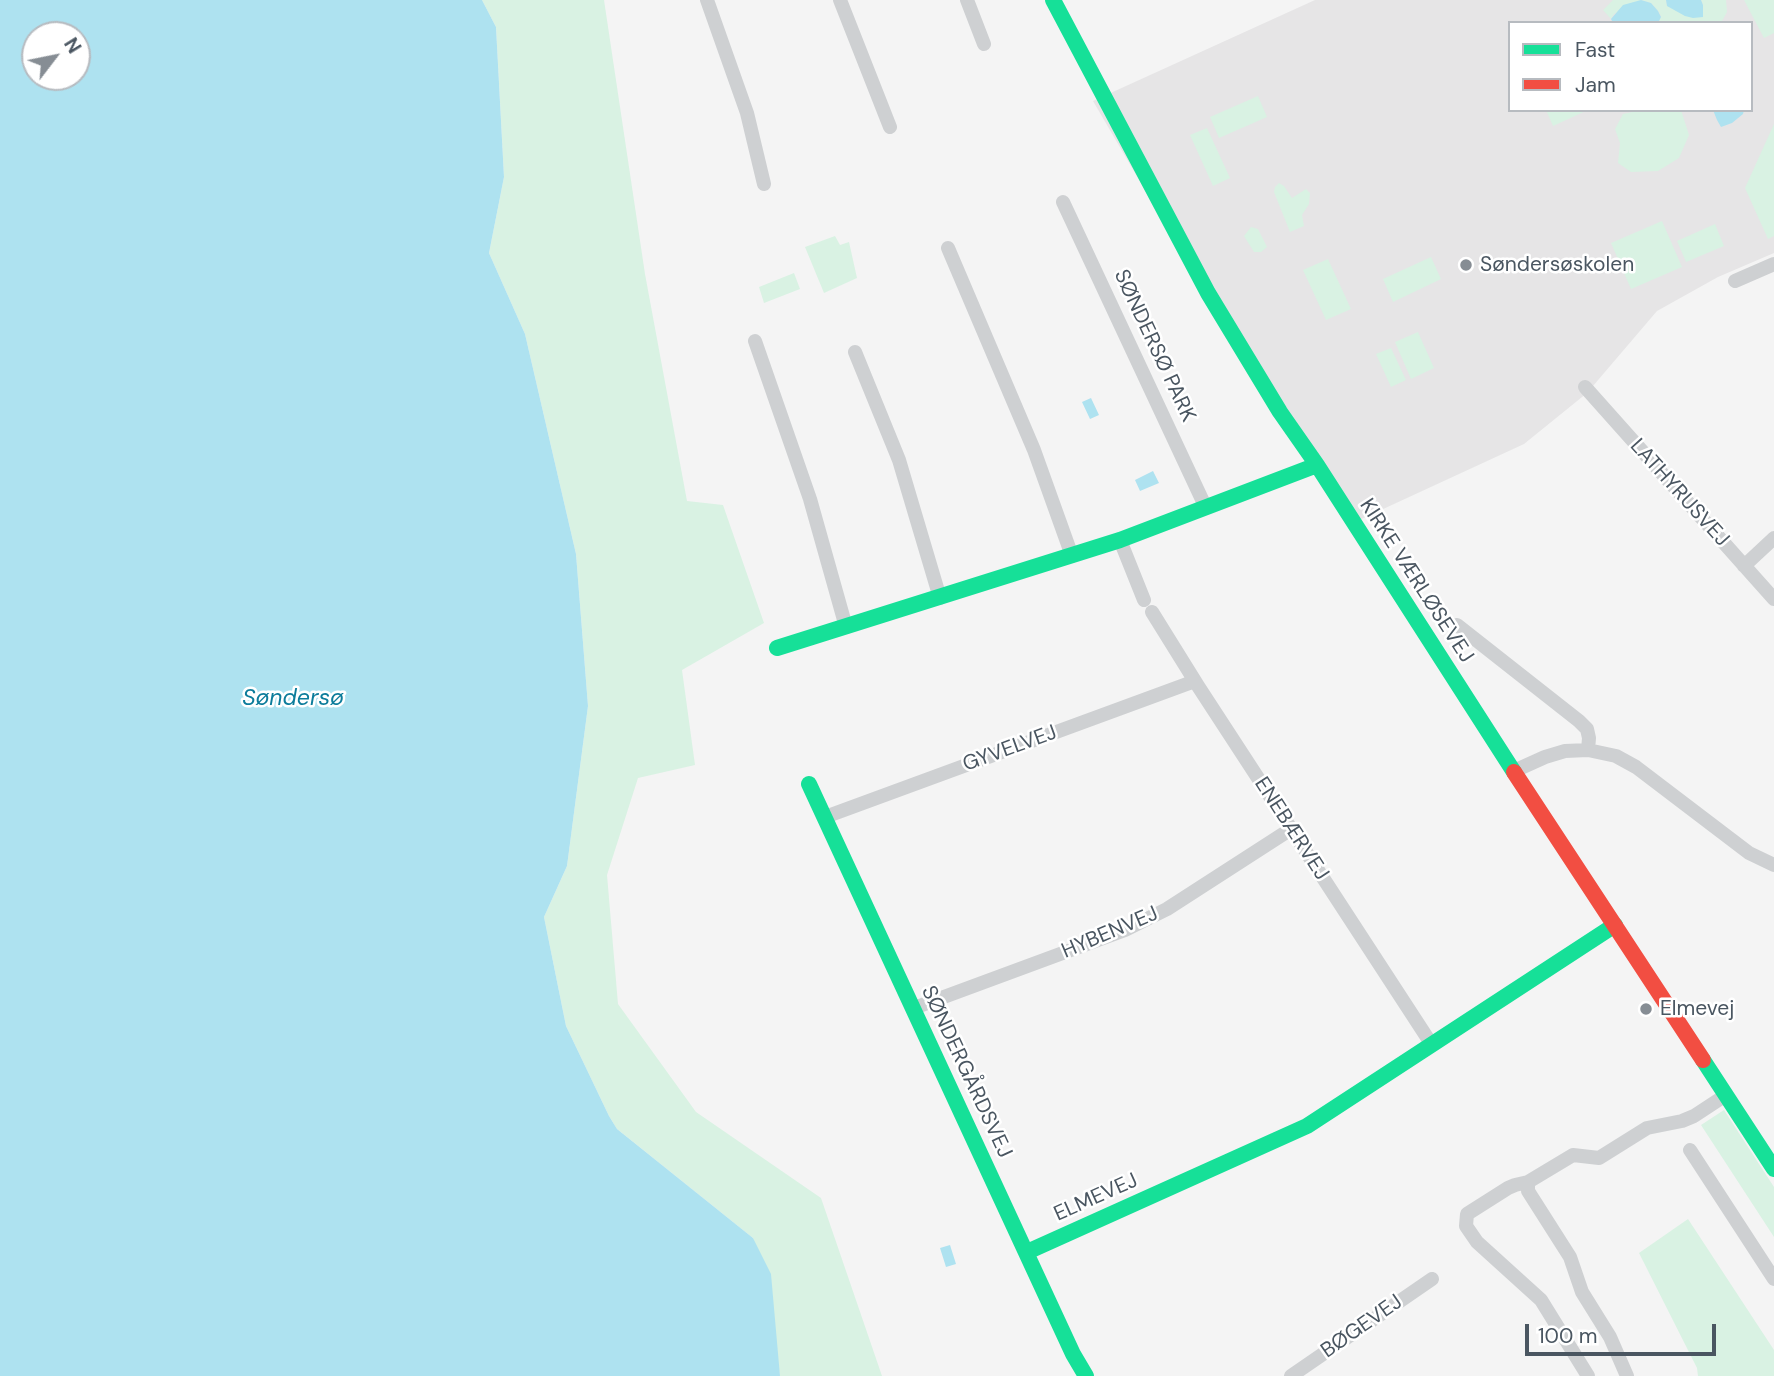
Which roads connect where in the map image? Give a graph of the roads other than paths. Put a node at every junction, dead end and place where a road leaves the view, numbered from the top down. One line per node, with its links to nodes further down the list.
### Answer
1 (707, 0): 7 (street)
2 (840, 0): 6 (street)
3 (967, 0): 5 (street)
4 (1053, 0): 15 (street, KIRKE VÆRLØSEVEJ)
5 (984, 44)
6 (890, 127)
7 (764, 184)
8 (1063, 202): 16 (street, SØNDERSØ PARK)
9 (948, 248): 19 (street)
10 (1774, 264): 11 (street)
11 (1735, 281)
12 (755, 341): 24 (street)
13 (855, 352): 21 (street)
14 (1585, 387): 20 (street, LATHYRUSVEJ)
15 (1317, 465): 16 (street); 28 (street, KIRKE VÆRLØSEVEJ)
16 (1206, 508): 18 (street)
17 (1774, 538): 20 (street)
18 (1120, 540): 19 (street); 26 (street, ENEBÆRVEJ)
19 (1072, 556): 21 (street)
20 (1744, 566): 22 (street, LATHYRUSVEJ)
21 (940, 598): 24 (street)
22 (1774, 599)
23 (1457, 625): 27 (street)
24 (846, 627): 25 (street)
25 (777, 648)
26 (1195, 681): 30 (street, GYVELVEJ); 31 (street, ENEBÆRVEJ)
27 (1588, 750): 28 (street); 32 (street)
28 (1514, 771): 33 (street, KIRKE VÆRLØSEVEJ)
29 (810, 784): 30 (street, SØNDERGÅRDSVEJ)
30 (825, 817): 34 (street, SØNDERGÅRDSVEJ)
31 (1291, 829): 34 (street, HYBENVEJ); 35 (street, ENEBÆRVEJ)
32 (1774, 865)
33 (1615, 925): 35 (street, ELMEVEJ); 36 (street, KIRKE VÆRLØSEVEJ)
34 (914, 1008): 40 (street, SØNDERGÅRDSVEJ)
35 (1432, 1045): 40 (street, ELMEVEJ)
36 (1726, 1096): 38 (street, KIRKE VÆRLØSEVEJ); 39 (street)
37 (1689, 1150): 42 (street)
38 (1774, 1168)
39 (1528, 1182): 45 (street); 46 (street)
40 (1027, 1252): 43 (street, SØNDERGÅRDSVEJ)
41 (1432, 1279): 44 (street, BØGEVEJ)
42 (1774, 1279)
43 (1086, 1376)
44 (1291, 1376)
45 (1588, 1376)
46 (1627, 1376)

